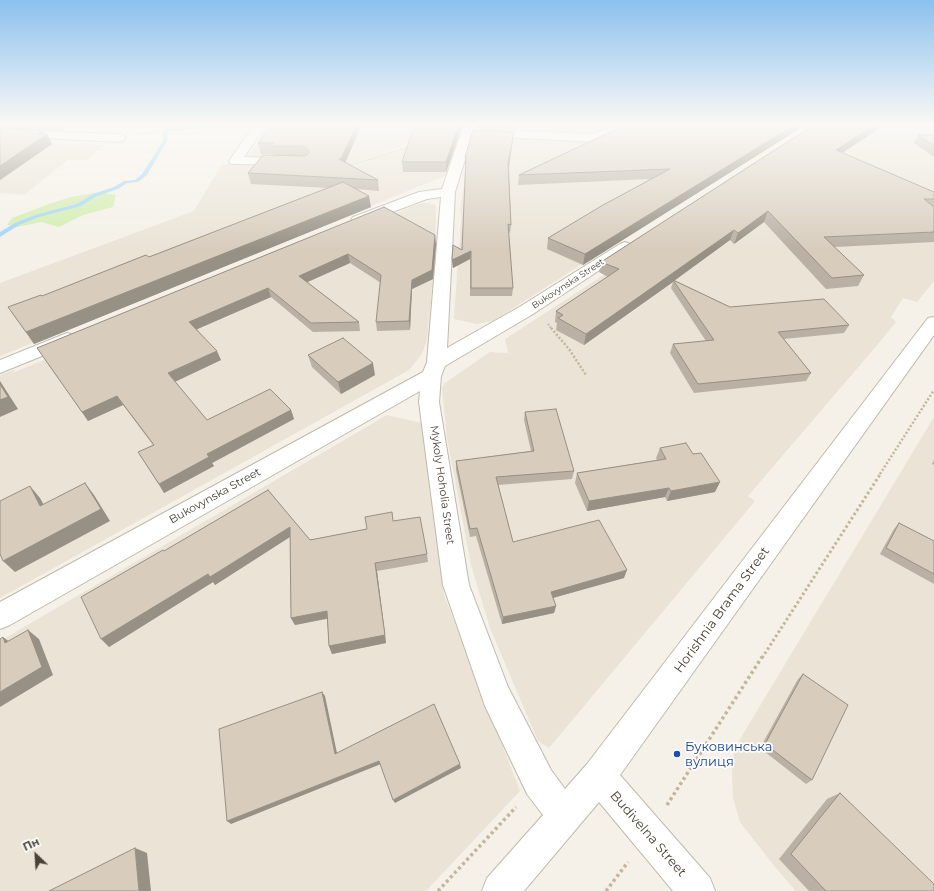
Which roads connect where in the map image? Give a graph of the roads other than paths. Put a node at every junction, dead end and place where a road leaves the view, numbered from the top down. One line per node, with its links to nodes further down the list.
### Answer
1 (456, 166): 2 (street, Mykoly Hoholia Street)
2 (448, 192): 3 (street); 8 (street, Mykoly Hoholia Street)
3 (346, 224)
4 (639, 238): 8 (street, Bukovynska Street)
5 (934, 322): 10 (street, Horishnia Brama Street)
6 (81, 334): 7 (street)
7 (0, 367)
8 (434, 369): 9 (street, Bukovynska Street); 11 (street, Mykoly Hoholia Street)
9 (0, 616)
10 (599, 776): 11 (street, Horishnia Brama Street); 13 (street, Budivelna Street)
11 (565, 817): 12 (street, Horishnia Brama Street)
12 (500, 891)
13 (697, 891)

